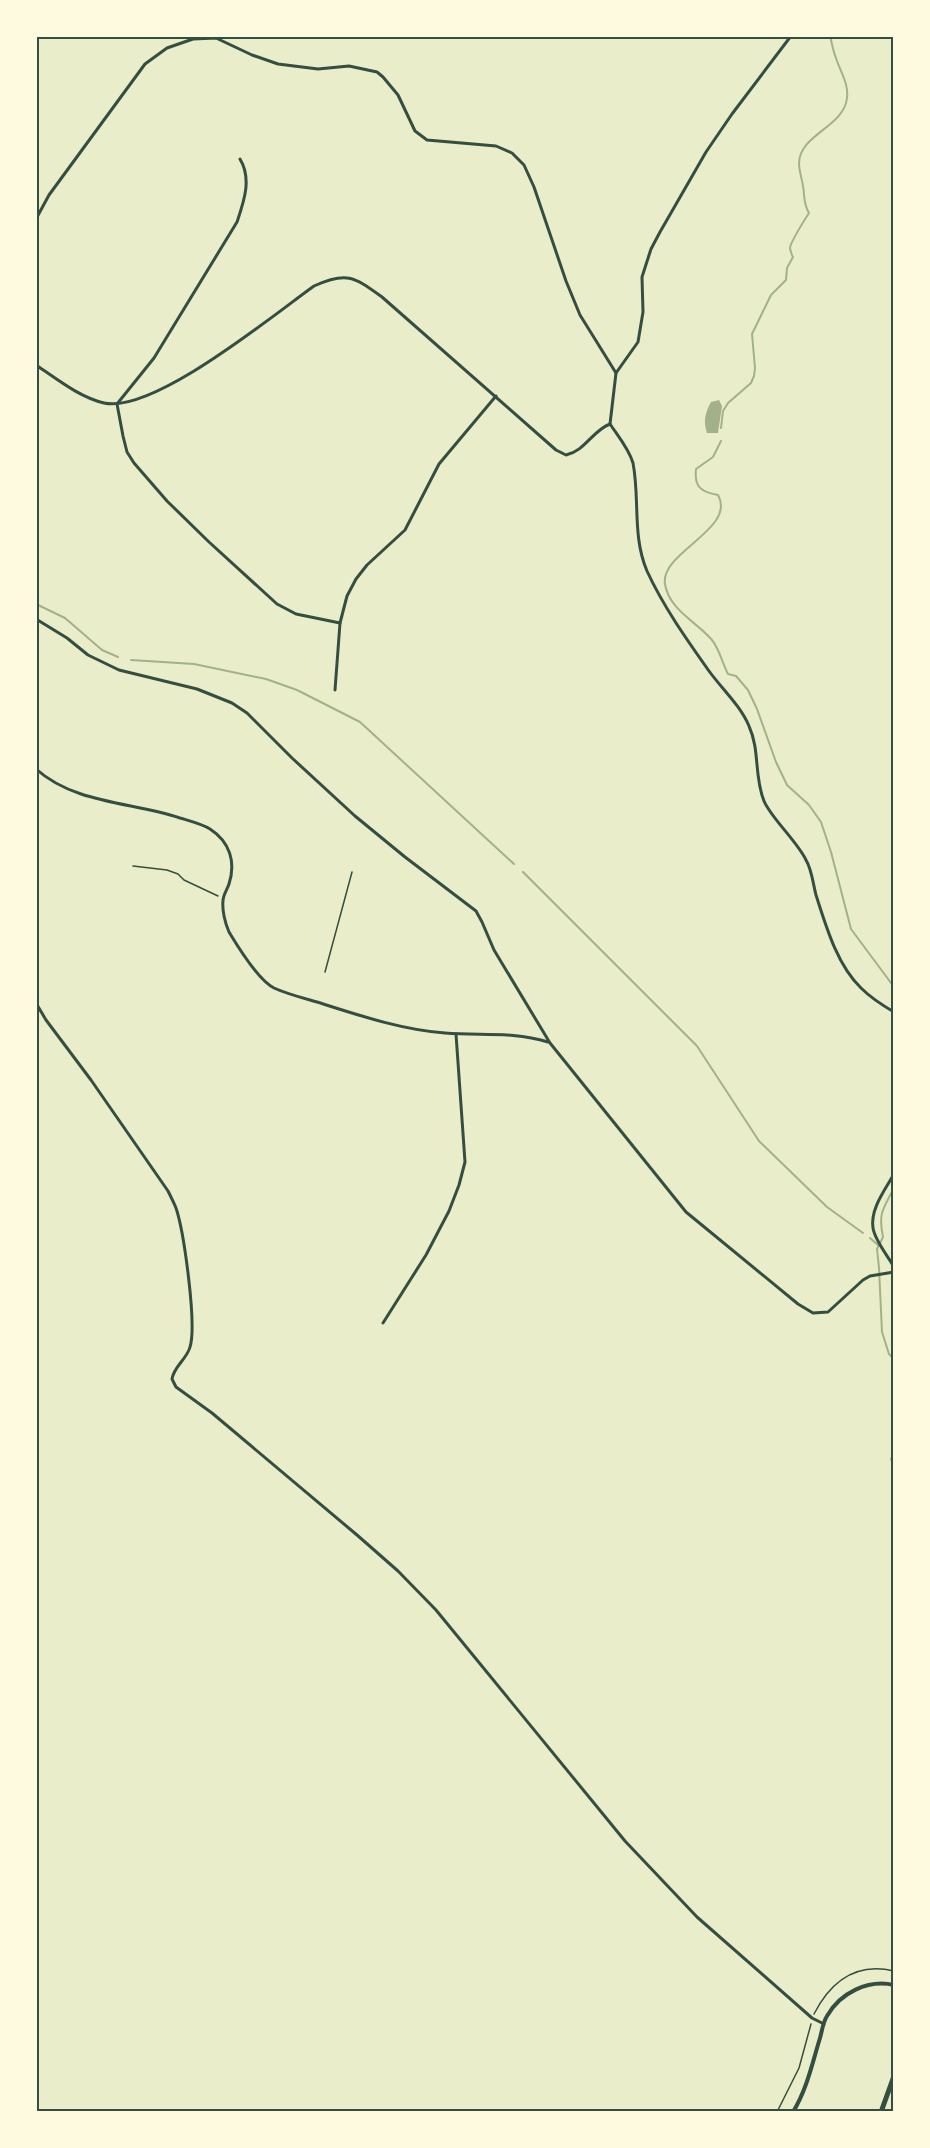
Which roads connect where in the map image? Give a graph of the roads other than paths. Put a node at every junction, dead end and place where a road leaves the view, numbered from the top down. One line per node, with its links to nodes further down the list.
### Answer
1 (791, 36): 6 (street)
2 (217, 37): 4 (street); 6 (street)
3 (240, 159): 8 (street)
4 (36, 219)
5 (36, 365): 8 (street)
6 (616, 373): 9 (street)
7 (495, 396): 8 (street); 9 (street); 11 (street)
8 (117, 404): 11 (street)
9 (610, 424): 15 (street)
10 (36, 619): 17 (street)
11 (340, 623): 12 (street)
12 (335, 690)
13 (36, 769): 16 (street)
14 (36, 1003): 23 (street)
15 (894, 1012)
16 (456, 1034): 17 (street); 21 (street)
17 (550, 1043): 20 (street)
18 (894, 1174): 19 (street)
19 (894, 1267)
20 (894, 1272)
21 (383, 1323)
22 (894, 1985): 23 (street)
23 (824, 2024): 25 (street)
24 (894, 2076): 26 (main road)
25 (794, 2112)
26 (881, 2112)

